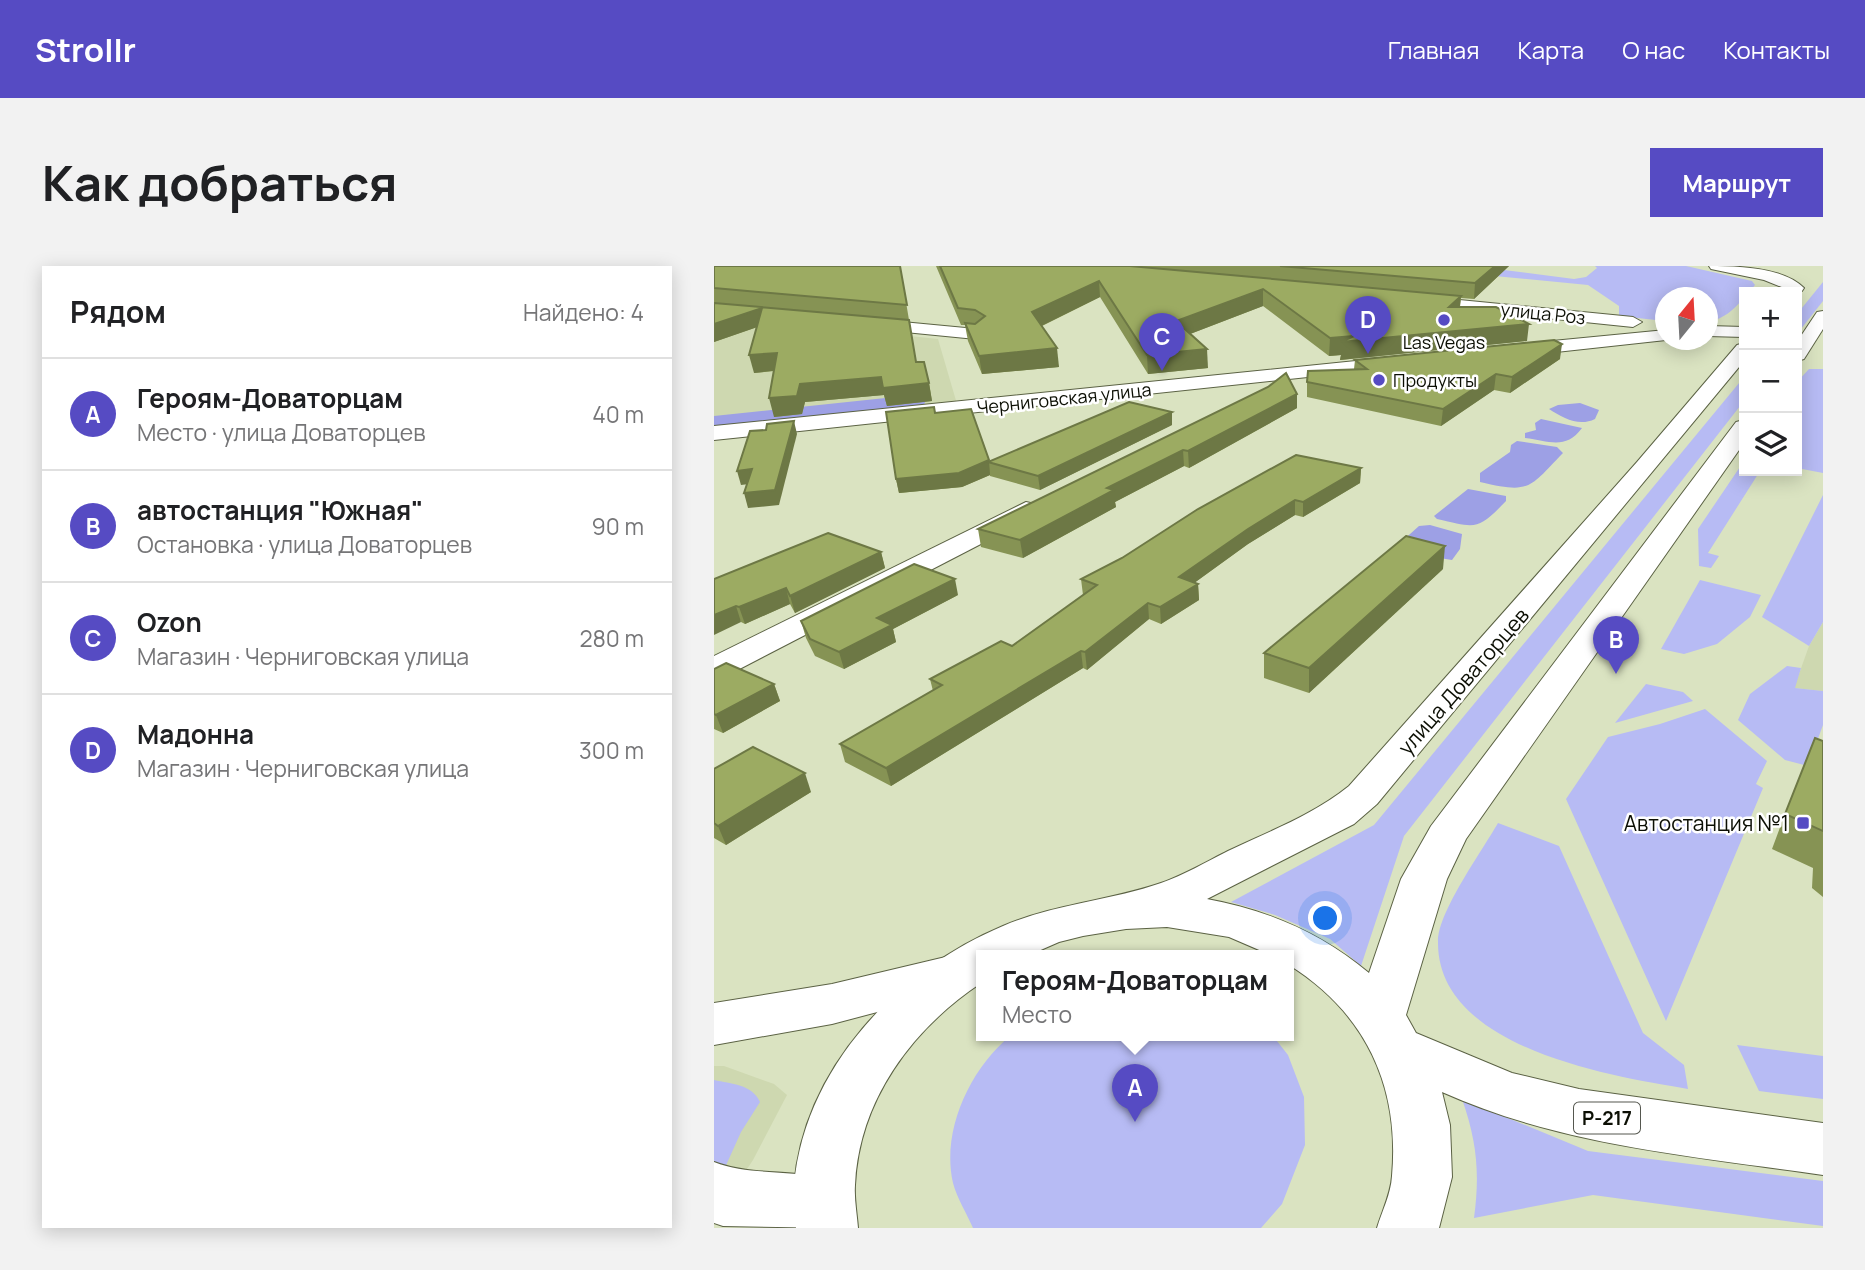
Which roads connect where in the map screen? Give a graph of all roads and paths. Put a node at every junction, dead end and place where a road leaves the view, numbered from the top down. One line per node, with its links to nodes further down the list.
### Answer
1 (1716, 266): 3 (main road)
2 (1759, 266): 3 (main road)
3 (1799, 282)
4 (1392, 298): 7 (main road, улица Роз)
5 (1823, 316): 12 (main road)
6 (837, 321): 9 (main road)
7 (1655, 324)
8 (1739, 333): 10 (main road)
9 (976, 334)
10 (1719, 335): 21 (main road, улица Доваторцев)
11 (1655, 336): 13 (main road)
12 (1800, 350)
13 (1492, 353)
14 (1426, 360): 15 (main road, Черниговская улица)
15 (1284, 375): 16 (main road); 17 (main road, Черниговская улица)
16 (1251, 400)
17 (714, 433)
18 (1739, 434): 25 (main road)
19 (1054, 496): 20 (main road)
20 (714, 669)
21 (1107, 914): 22 (main road); 25 (main road)
22 (998, 950)
23 (974, 963): 24 (main road); 28 (main road)
24 (714, 1024)
25 (1391, 1032): 26 (main road, Р-217); 29 (main road)
26 (1823, 1149)
27 (714, 1190): 28 (main road)
28 (820, 1220)
29 (1408, 1228)

